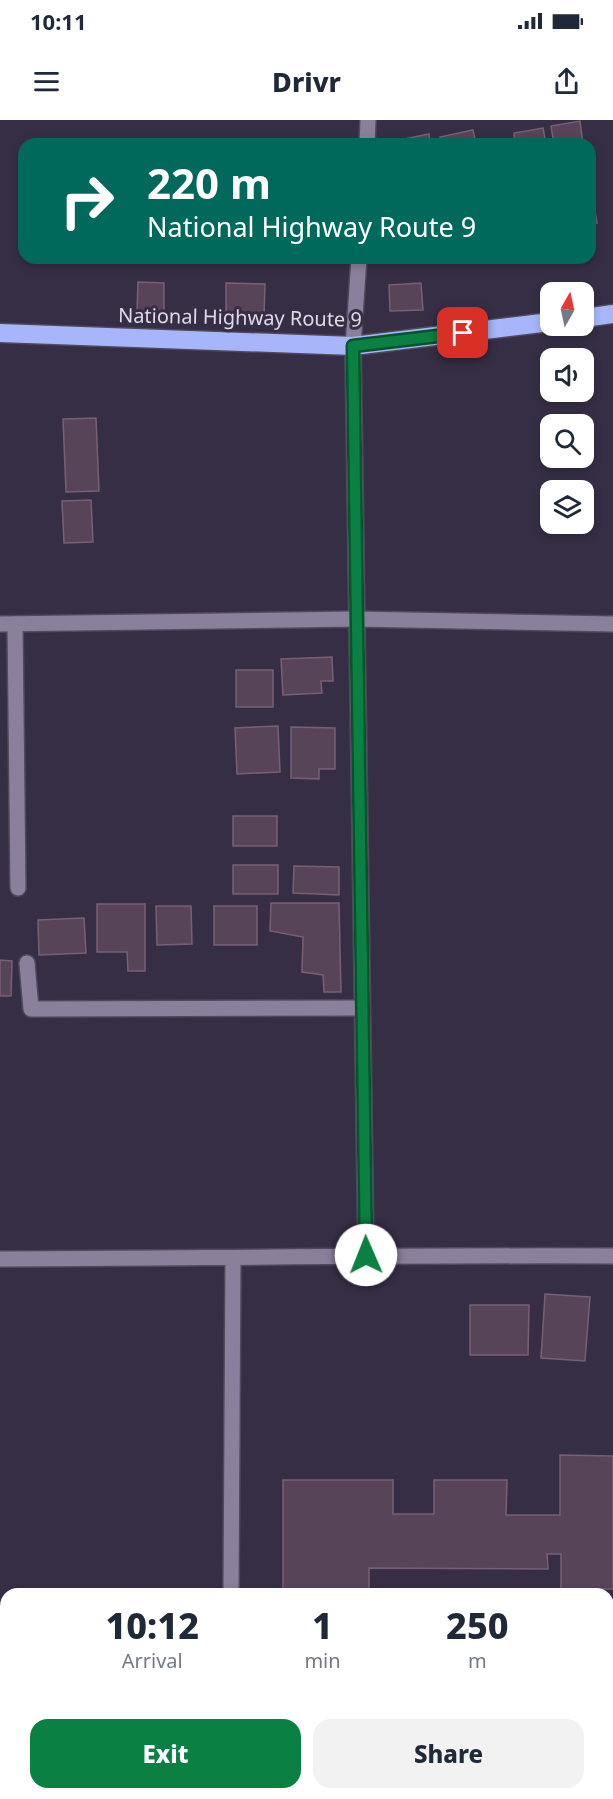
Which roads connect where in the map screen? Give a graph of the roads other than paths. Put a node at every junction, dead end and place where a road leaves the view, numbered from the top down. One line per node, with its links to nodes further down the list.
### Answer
1 (368, 120): 2 (street)
2 (367, 138)
3 (359, 264): 8 (street)
4 (613, 314): 5 (highway)
5 (594, 317)
6 (540, 323): 8 (highway, National Highway Route 9)
7 (0, 333): 8 (highway, National Highway Route 9)
8 (353, 346): 9 (street)
9 (356, 619): 10 (street); 11 (street); 14 (street)
10 (7, 624): 12 (street)
11 (613, 624)
12 (18, 888)
13 (27, 963): 14 (street)
14 (362, 1008): 15 (street)
15 (366, 1255): 16 (street); 17 (street)
16 (613, 1256)
17 (233, 1258): 18 (street); 19 (street)
18 (0, 1259)
19 (231, 1588)

